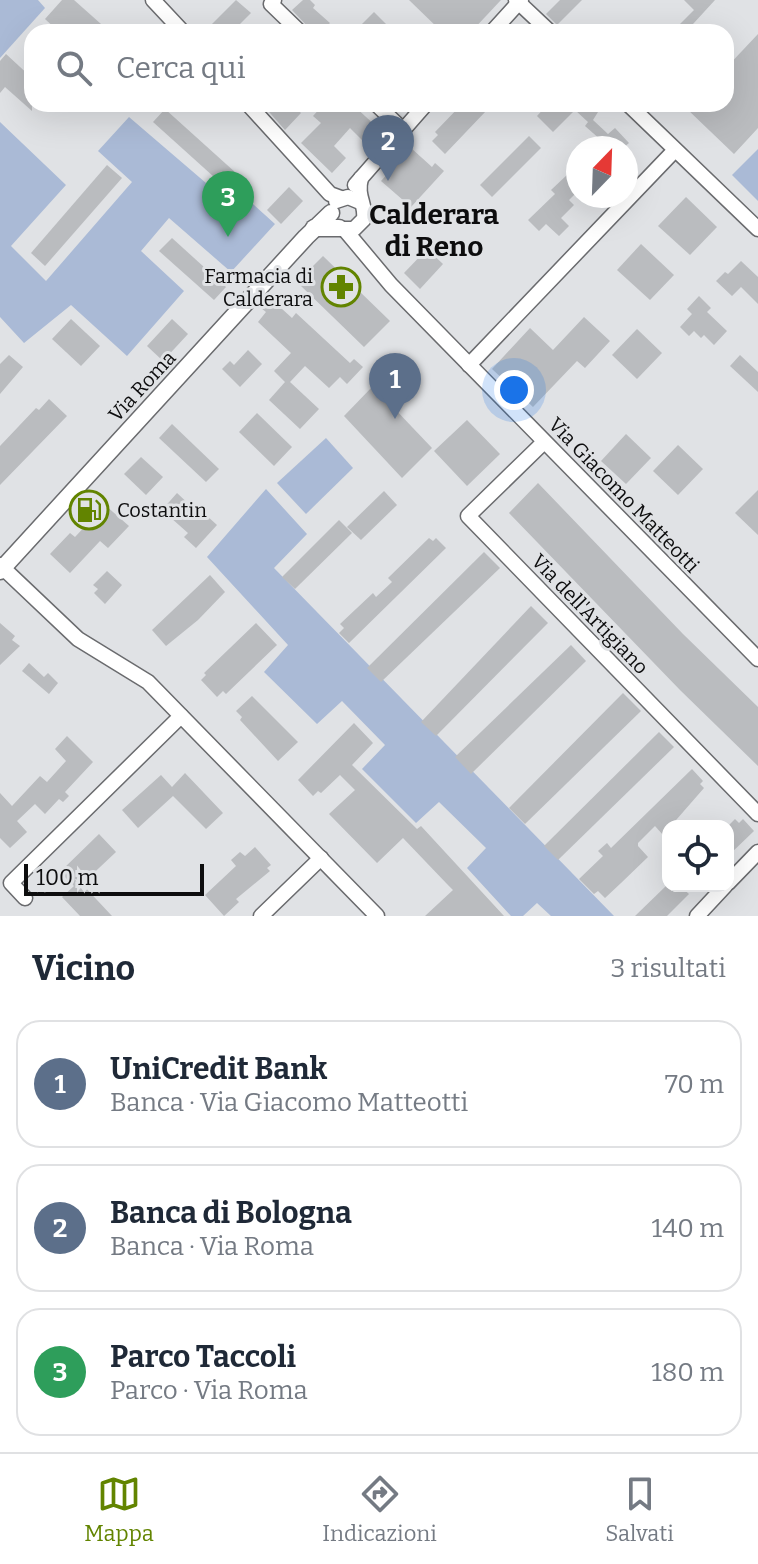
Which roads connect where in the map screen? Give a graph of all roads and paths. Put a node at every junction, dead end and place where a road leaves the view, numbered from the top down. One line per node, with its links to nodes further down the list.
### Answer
1 (153, 0): 4 (street)
2 (274, 0): 5 (street)
3 (518, 1): 6 (street); 7 (street)
4 (176, 24)
5 (292, 24)
6 (499, 24)
7 (542, 24)
8 (255, 112): 14 (street, Via Giacomo Matteotti)
9 (384, 112): 12 (street)
10 (419, 112): 12 (street)
11 (636, 112): 13 (street)
12 (403, 130): 14 (street)
13 (674, 151): 16 (street); 18 (street)
14 (341, 208): 15 (street); 15 (street); 17 (street, Via Giacomo Matteotti); 20 (street, Via Roma)
15 (362, 223): 17 (street)
16 (758, 229)
17 (363, 253): 18 (street, Via Giacomo Matteotti)
18 (469, 365): 19 (street, Via Giacomo Matteotti)
19 (544, 442): 21 (street, Via Giacomo Matteotti); 23 (street, Via dell'Artigiano)
20 (1, 568): 22 (street)
21 (758, 659)
22 (181, 716): 25 (street); 28 (street)
23 (758, 814)
24 (758, 852): 26 (street)
25 (321, 858): 29 (street); 30 (street)
26 (734, 876)
27 (719, 892): 31 (street)
28 (25, 898)
29 (261, 916)
30 (377, 916)
31 (697, 916)

